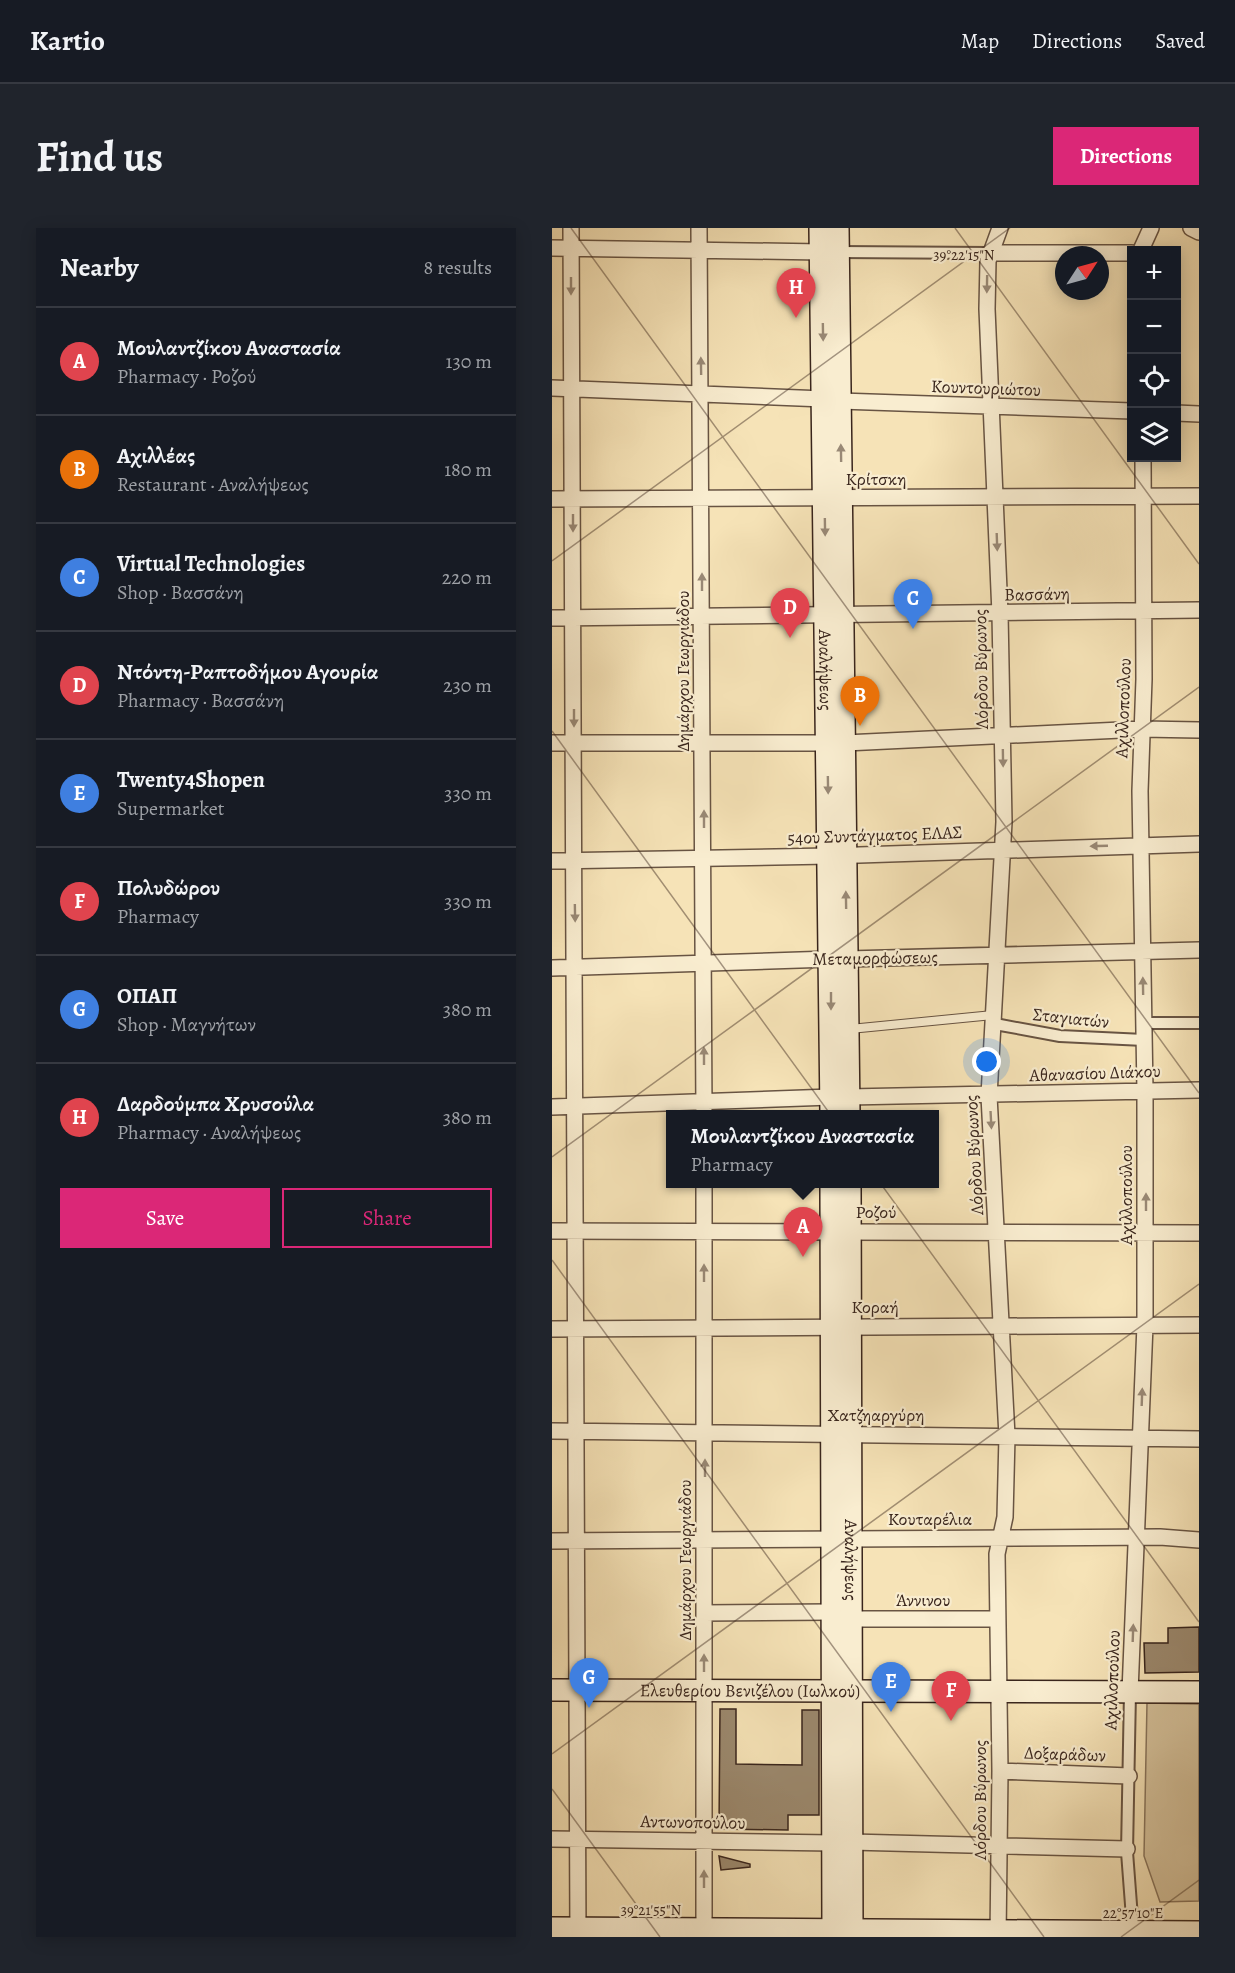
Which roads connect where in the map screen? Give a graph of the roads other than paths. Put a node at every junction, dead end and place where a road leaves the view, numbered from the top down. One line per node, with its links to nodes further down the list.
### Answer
1 (571, 228): 10 (street)
2 (699, 228): 11 (street, Δημάρχου Γεωργιάδου)
3 (1000, 228): 12 (street, Λόρδου Βύρωνος)
4 (1151, 228): 8 (street)
5 (1191, 228): 6 (street)
6 (1199, 232)
7 (827, 237): 11 (street); 12 (street); 17 (main road, Αναλήψεως)
8 (1143, 246)
9 (552, 248): 10 (street)
10 (571, 248): 11 (street); 15 (street, one-way to 15)
11 (699, 250): 16 (street, Δημάρχου Γεωργιάδου, one-way to 11)
12 (990, 253): 13 (street); 18 (street, Λόρδου Βύρωνος, one-way to 18)
13 (1127, 253)
14 (552, 388): 15 (street, Κουντουριώτου)
15 (572, 389): 16 (street, Κουντουριώτου); 27 (street)
16 (701, 393): 17 (street, Κουντουριώτου); 29 (street, Δημάρχου Γεωργιάδου)
17 (832, 400): 18 (street, Κουντουριώτου); 25 (main road, Αναλήψεως)
18 (991, 408): 19 (street, Κουντουριώτου); 28 (street, Λόρδου Βύρωνος)
19 (1127, 411)
20 (1181, 413): 21 (street)
21 (1199, 414)
22 (1143, 462): 24 (street, Αχιλλοπούλου)
23 (1199, 496): 24 (street, Κρίτσκη)
24 (1143, 497): 28 (street, Κρίτσκη); 31 (street, Αχιλλοπούλου)
25 (833, 498): 28 (street, Κρίτσκη); 29 (street, Κρίτσκη); 33 (main road, Αναλήψεως)
26 (552, 499): 27 (street, Κρίτσκη)
27 (572, 499): 29 (street, Κρίτσκη); 35 (street, one-way to 35)
28 (996, 499): 32 (street, Λόρδου Βύρωνος, one-way to 32)
29 (702, 500): 34 (street, Δημάρχου Γεωργιάδου, one-way to 29)
30 (1199, 610): 31 (street, Βασσάνη)
31 (1144, 612): 32 (street, Βασσάνη); 37 (street, Αχιλλοπούλου)
32 (1000, 614): 33 (street, Βασσάνη); 39 (street, Λόρδου Βύρωνος)
33 (835, 615): 34 (street, Βασσάνη); 43 (main road, Αναλήψεως)
34 (702, 616): 35 (street, Βασσάνη); 42 (street, Δημάρχου Γεωργιάδου)
35 (573, 617): 36 (street, Βασσάνη); 41 (street, one-way to 41)
36 (552, 618)
37 (1142, 729): 38 (street); 39 (street); 45 (street, Αχιλλοπούλου)
38 (1199, 730)
39 (1002, 735): 43 (street); 46 (street, Λόρδου Βύρωνος, one-way to 46)
40 (552, 743): 41 (street)
41 (574, 743): 42 (street); 50 (street)
42 (704, 743): 43 (street); 48 (street, Δημάρχου Γεωργιάδου, one-way to 42)
43 (836, 743): 47 (main road, Αναλήψεως)
44 (1199, 844): 45 (street, 54ου Συντάγματος ΕΛΑΣ)
45 (1142, 845): 46 (street, 54ου Συντάγματος ΕΛΑΣ, one-way to 46); 52 (street, Αχιλλοπούλου)
46 (1004, 850): 47 (street, 54ου Συντάγματος ΕΛΑΣ); 53 (street, Λόρδου Βύρωνος)
47 (837, 856): 48 (street, 54ου Συντάγματος ΕΛΑΣ); 54 (main road, Αναλήψεως)
48 (704, 859): 50 (street, 54ου Συντάγματος ΕΛΑΣ); 55 (street, Δημάρχου Γεωργιάδου)
49 (552, 861): 50 (street, 54ου Συντάγματος ΕΛΑΣ)
50 (574, 861): 56 (street, one-way to 56)
51 (1199, 950): 52 (street, Μεταμορφώσεως)
52 (1142, 952): 53 (street, Μεταμορφώσεως); 59 (street, Αχιλλοπούλου, one-way to 52)
53 (998, 956): 54 (street, Μεταμορφώσεως); 58 (street, Λόρδου Βύρωνος)
54 (839, 959): 55 (street, Μεταμορφώσεως); 61 (main road, Αναλήψεως); 66 (main road, Αναλήψεως, one-way to 66)
55 (704, 962): 56 (street, Μεταμορφώσεως); 69 (street, Δημάρχου Γεωργιάδου, one-way to 55)
56 (575, 967): 57 (street, Μεταμορφώσεως); 68 (street)
57 (552, 968)
58 (995, 1020): 61 (lane, Σταγιατών); 62 (street, Σταγιατών); 65 (street, Λόρδου Βύρωνος)
59 (1144, 1023): 60 (street); 62 (street, Αχιλλοπούλου)
60 (1199, 1023)
61 (848, 1029): 66 (main road, Αναλήψεως)
62 (1144, 1040): 64 (street, Αχιλλοπούλου)
63 (1199, 1090): 64 (street, Αθανασίου Διάκου)
64 (1145, 1092): 65 (street, Αθανασίου Διάκου); 78 (street, Αχιλλοπούλου, one-way to 64)
65 (989, 1096): 66 (street, Αθανασίου Διάκου); 77 (street, Λόρδου Βύρωνος, one-way to 77)
66 (840, 1106): 69 (street, Αθανασίου Διάκου)
67 (552, 1107): 68 (street, Αθανασίου Διάκου)
68 (576, 1107): 69 (street, Αθανασίου Διάκου); 74 (street)
69 (704, 1108)
70 (704, 1188): 75 (street, Δημάρχου Γεωργιάδου)
71 (832, 1188): 76 (main road, Αναλήψεως)
72 (849, 1188): 76 (main road, Αναλήψεως)
73 (552, 1231): 74 (street, Ροζού)
74 (576, 1232): 75 (street, Ροζού); 86 (street)
75 (704, 1232): 76 (street, Ροζού); 83 (street, Δημάρχου Γεωργιάδου, one-way to 75)
76 (841, 1232): 77 (street, Ροζού); 84 (main road, Αναλήψεως)
77 (997, 1232): 78 (street, Ροζού); 82 (street, Λόρδου Βύρωνος)
78 (1146, 1233): 79 (street, Ροζού); 80 (street, Αχιλλοπούλου)
79 (1199, 1233)
80 (1145, 1325): 81 (street, Κοραή); 82 (street, Κοραή); 92 (street, Αχιλλοπούλου, one-way to 80)
81 (1199, 1325)
82 (1001, 1326): 84 (street, Κοραή); 91 (street, Λόρδου Βύρωνος)
83 (704, 1327): 84 (street, Κοραή); 86 (street, Κοραή); 89 (street, Δημάρχου Γεωργιάδου)
84 (841, 1327): 90 (main road, Αναλήψεως)
85 (552, 1329): 86 (street, Κοραή)
86 (577, 1329): 88 (street)
87 (552, 1431): 88 (street, Χατζηαργύρη)
88 (577, 1431): 89 (street, Χατζηαργύρη); 100 (street)
89 (705, 1433): 90 (street, Χατζηαργύρη); 97 (street, Δημάρχου Γεωργιάδου, one-way to 89)
90 (841, 1435): 91 (street, Χατζηαργύρη); 95 (main road, Αναλήψεως)
91 (1006, 1436): 92 (street, Χατζηαργύρη); 96 (street, Λόρδου Βύρωνος)
92 (1140, 1437): 93 (street, Χατζηαργύρη); 94 (street, Αχιλλοπούλου)
93 (1199, 1440)
94 (1136, 1537): 96 (street, Κουταρέλια); 98 (street, Κουταρέλια); 107 (street, Αχιλλοπούλου, one-way to 94)
95 (841, 1538): 96 (street, Κουταρέλια); 97 (street, Κουταρέλια); 102 (main road, Αναλήψεως)
96 (1000, 1539): 103 (street, Λόρδου Βύρωνος)
97 (704, 1540): 100 (street, Κουταρέλια); 101 (street, Δημάρχου Γεωργιάδου)
98 (1199, 1540)
99 (552, 1541): 100 (street, Κουταρέλια)
100 (577, 1541): 105 (street)
101 (704, 1613): 102 (street, Άννινου); 106 (street, Δημάρχου Γεωργιάδου, one-way to 101)
102 (841, 1616): 103 (street, Άννινου); 109 (main road, Αναλήψεως)
103 (997, 1618): 110 (street, Λόρδου Βύρωνος)
104 (552, 1690): 105 (main road, Ελευθερίου Βενιζέλου (Ιωλκού))
105 (577, 1691): 106 (main road, Ελευθερίου Βενιζέλου (Ιωλκού)); 114 (street)
106 (705, 1692): 109 (main road, Ελευθερίου Βενιζέλου (Ιωλκού)); 115 (street, Δημάρχου Γεωργιάδου)
107 (1130, 1692): 108 (main road, Ελευθερίου Βενιζέλου (Ιωλκού)); 110 (main road, Ελευθερίου Βενιζέλου (Ιωλκού)); 112 (street, Αχιλλοπούλου)
108 (1199, 1692)
109 (842, 1693): 110 (main road, Ελευθερίου Βενιζέλου (Ιωλκού)); 116 (main road, Αναλήψεως)
110 (998, 1693): 111 (street, Λόρδου Βύρωνος)
111 (1000, 1771): 112 (street, Δοξαράδων); 117 (street, Λόρδου Βύρωνος)
112 (1129, 1776): 118 (street, Αχιλλοπούλου)
113 (552, 1839): 114 (street, Αντωνοπούλου)
114 (578, 1840): 115 (street, Αντωνοπούλου); 122 (street)
115 (705, 1842): 116 (street, Αντωνοπούλου); 123 (street, Δημάρχου Γεωργιάδου, one-way to 115)
116 (842, 1843): 117 (street, Αντωνοπούλου); 124 (main road, Αναλήψεως)
117 (1000, 1846): 118 (street, Αντωνοπούλου); 125 (street, Λόρδου Βύρωνος)
118 (1127, 1849): 120 (street, Αχιλλοπούλου)
119 (552, 1928): 122 (main road)
120 (1133, 1931): 121 (main road); 125 (main road)
121 (1199, 1932)
122 (578, 1933): 123 (main road)
123 (704, 1933): 124 (main road)
124 (843, 1933): 125 (main road)
125 (998, 1933)

